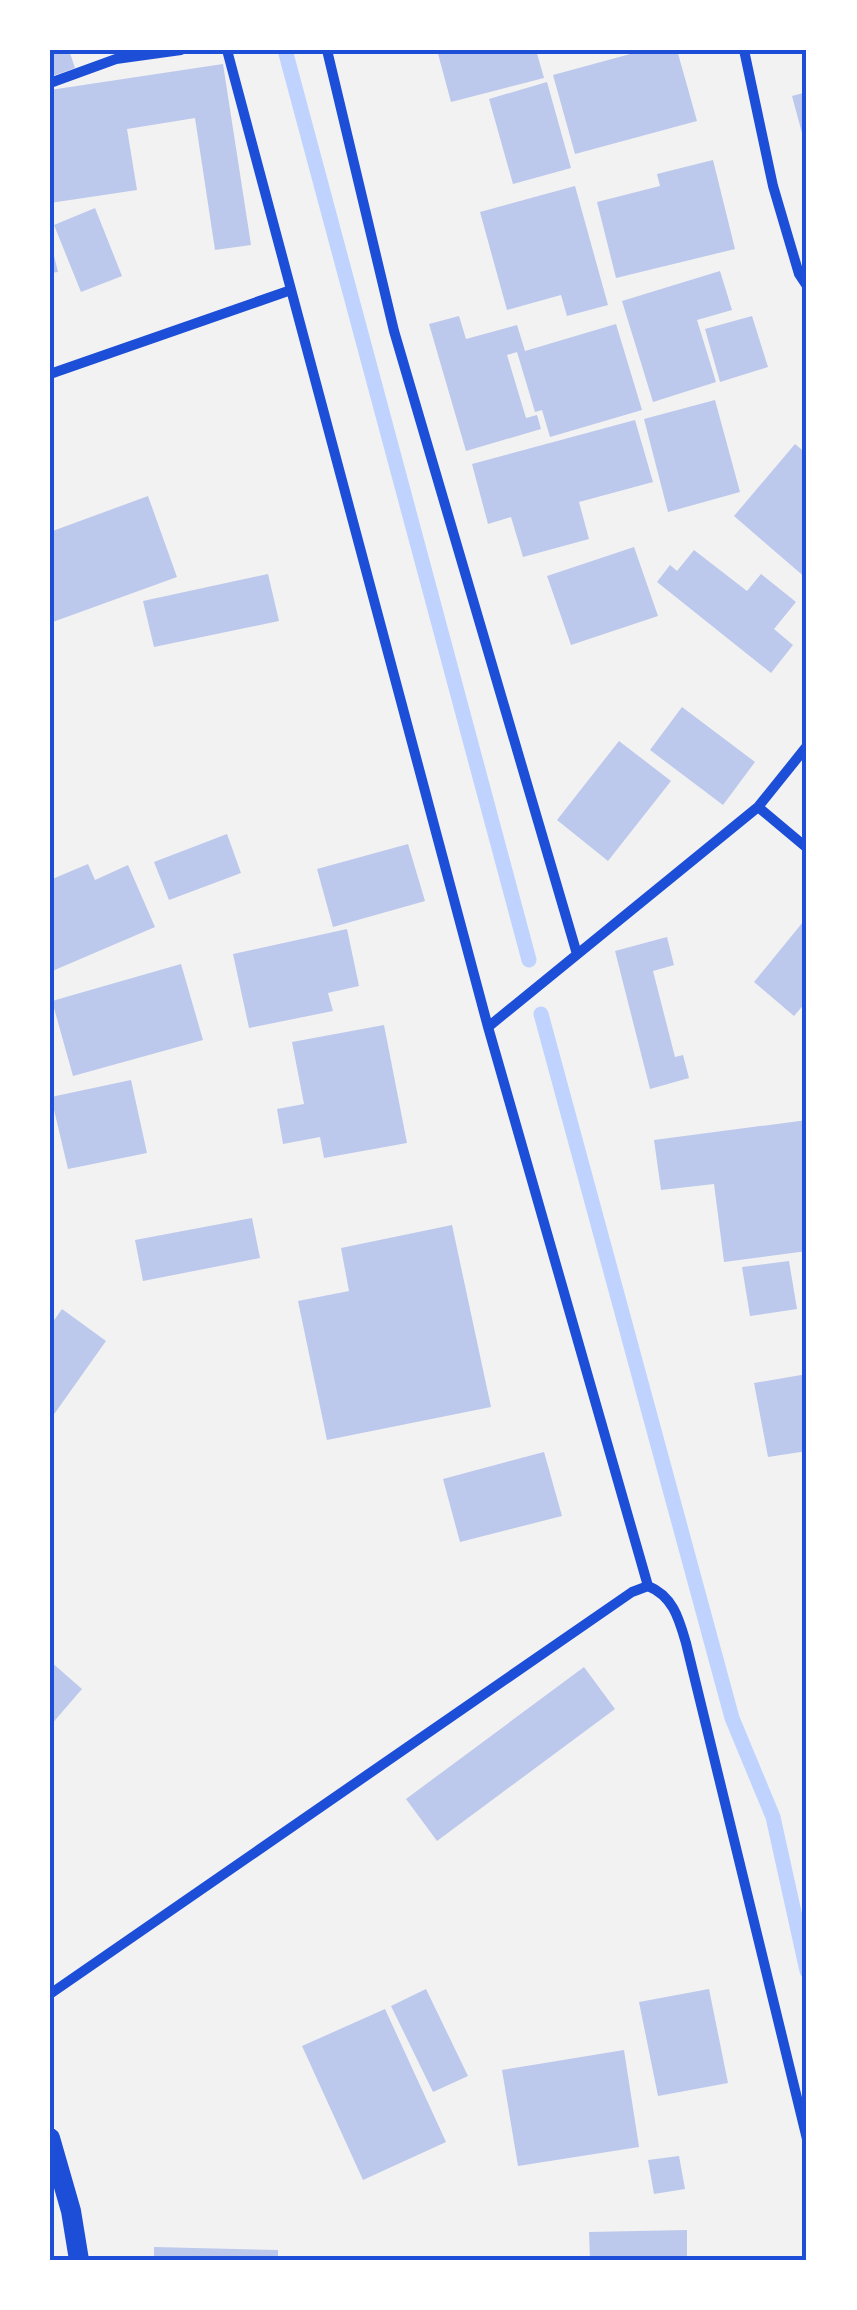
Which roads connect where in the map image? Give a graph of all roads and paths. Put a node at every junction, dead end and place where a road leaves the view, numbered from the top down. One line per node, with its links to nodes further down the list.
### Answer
1 (181, 50): 5 (street)
2 (227, 50): 7 (street)
3 (326, 50): 12 (street)
4 (744, 50): 6 (street)
5 (50, 83)
6 (807, 286)
7 (291, 290): 8 (street); 13 (street)
8 (50, 374)
9 (807, 746): 10 (street)
10 (758, 806): 11 (street); 12 (street)
11 (807, 848)
12 (577, 954): 13 (street)
13 (488, 1028): 14 (street)
14 (648, 1586): 15 (street); 17 (street)
15 (50, 1994)
16 (50, 2138): 18 (main road)
17 (807, 2139)
18 (78, 2260)

